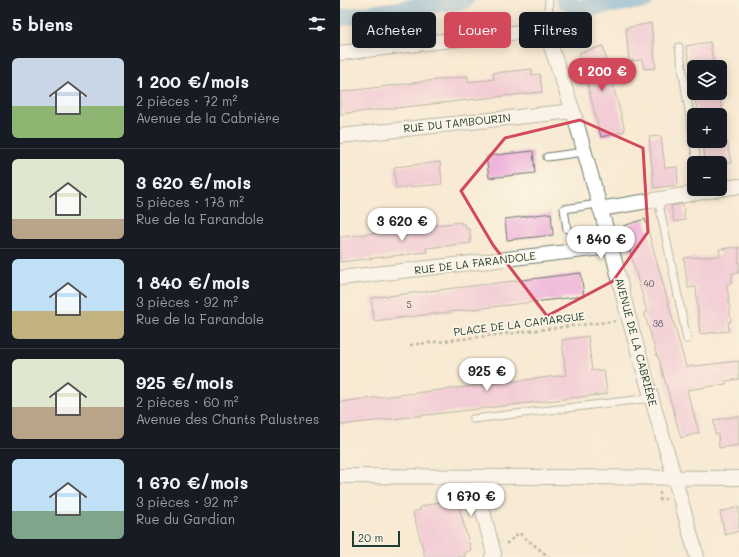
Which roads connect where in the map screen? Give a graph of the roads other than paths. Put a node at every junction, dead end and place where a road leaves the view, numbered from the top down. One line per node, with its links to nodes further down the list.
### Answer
1 (550, 0): 2 (lane)
2 (549, 12)
3 (519, 32): 6 (street)
4 (679, 46): 10 (lane)
5 (551, 48): 7 (street, AVENUE DE LA CABRIÈRE)
6 (340, 53)
7 (573, 111): 8 (street, RUE DU TAMBOURIN); 9 (street, AVENUE DE LA CABRIÈRE)
8 (340, 136)
9 (584, 152): 11 (lane); 16 (street, AVENUE DE LA CABRIÈRE)
10 (696, 156)
11 (547, 157)
12 (739, 186): 13 (street)
13 (727, 188)
14 (687, 193): 15 (street)
15 (658, 199): 16 (street); 20 (lane)
16 (599, 207): 17 (lane); 18 (street, AVENUE DE LA CABRIÈRE)
17 (567, 229)
18 (611, 246): 19 (street, RUE DE LA FARANDOLE); 21 (street, AVENUE DE LA CABRIÈRE)
19 (340, 278)
20 (687, 339)
21 (652, 398): 22 (lane); 25 (street, AVENUE DE LA CABRIÈRE)
22 (473, 419)
23 (340, 476): 24 (street)
24 (474, 478): 25 (street); 27 (street)
25 (675, 478): 26 (street); 28 (street, AVENUE DE LA CABRIÈRE)
26 (739, 478)
27 (493, 556)
28 (697, 557)

